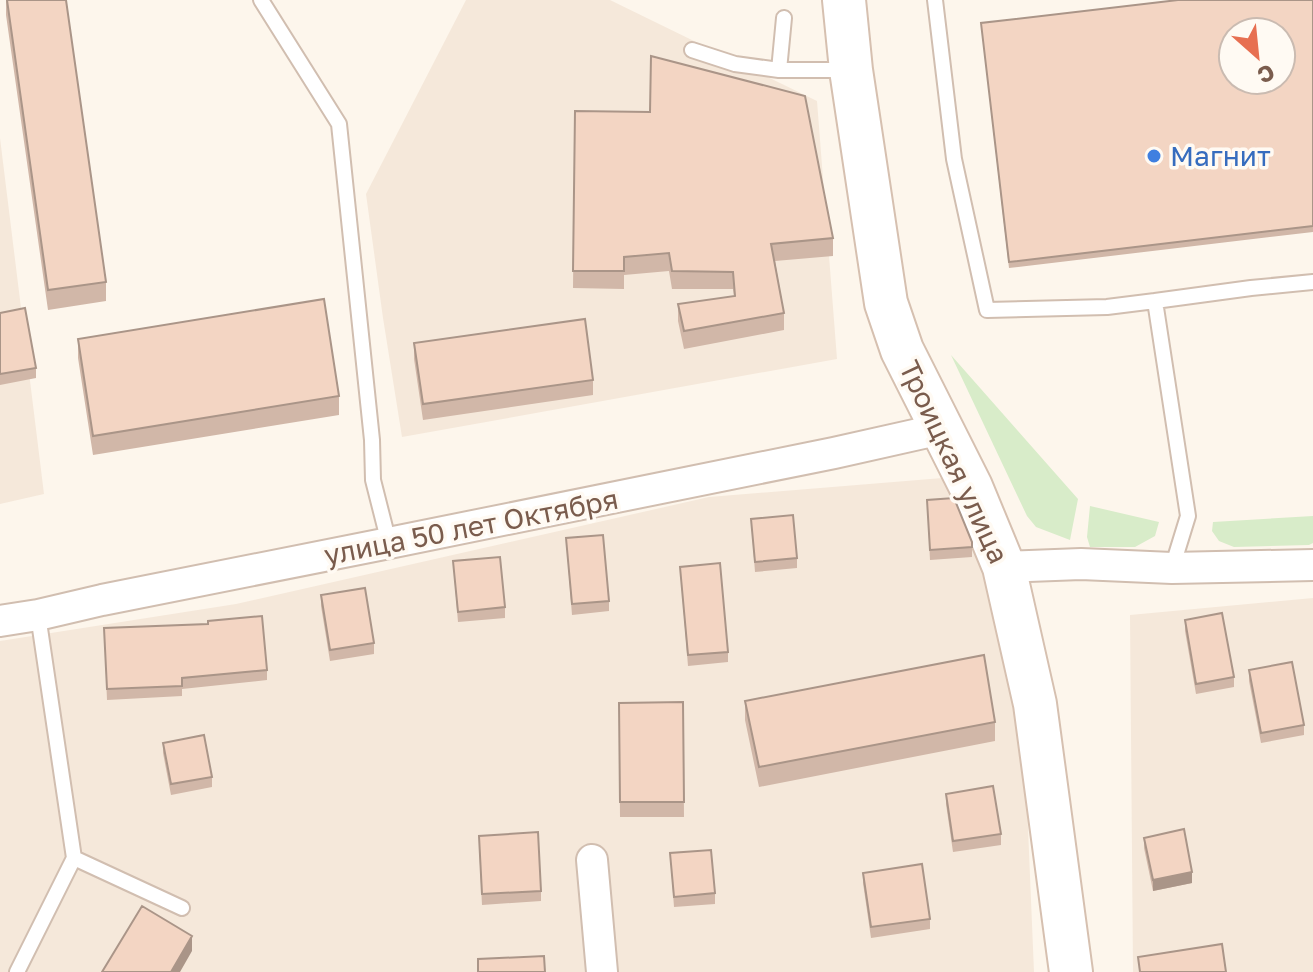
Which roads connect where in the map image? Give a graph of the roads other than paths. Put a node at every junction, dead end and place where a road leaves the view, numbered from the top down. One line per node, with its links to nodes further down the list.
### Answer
1 (261, 0): 11 (lane)
2 (844, 0): 7 (main road, Троицкая улица)
3 (935, 0): 9 (lane)
4 (784, 18): 6 (lane)
5 (692, 50): 6 (lane)
6 (779, 70): 7 (lane)
7 (851, 70): 10 (main road, Троицкая улица)
8 (1313, 282): 9 (lane)
9 (1155, 301): 14 (lane)
10 (941, 429): 11 (street, улица 50 лет Октября); 13 (main road, Троицкая улица)
11 (389, 543): 15 (street, улица 50 лет Октября)
12 (1313, 565): 14 (street)
13 (1004, 567): 14 (street); 22 (main road, Троицкая улица)
14 (1172, 568)
15 (38, 615): 16 (street, улица 50 лет Октября); 17 (lane)
16 (0, 621)
17 (74, 858): 19 (lane); 20 (lane)
18 (592, 860): 21 (street)
19 (182, 908)
20 (17, 972)
21 (602, 972)
22 (1071, 972)

